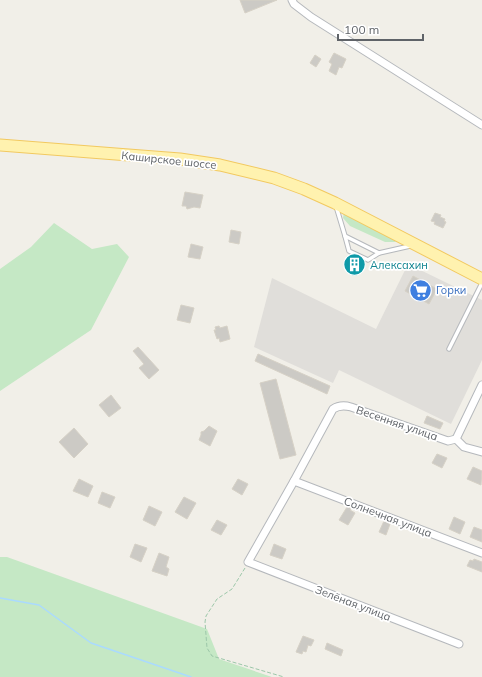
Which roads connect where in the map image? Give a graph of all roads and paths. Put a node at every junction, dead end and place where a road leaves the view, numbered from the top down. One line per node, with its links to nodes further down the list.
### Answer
1 (292, 0): 2 (street)
2 (482, 125)
3 (0, 145): 4 (main road, Каширское шоссе)
4 (335, 203): 5 (lane); 6 (main road, Каширское шоссе)
5 (345, 236): 7 (lane); 7 (lane)
6 (416, 245): 7 (lane); 8 (main road, Каширское шоссе)
7 (379, 253)
8 (482, 279)
9 (482, 283): 10 (lane)
10 (449, 349)
11 (482, 385): 12 (street)
12 (456, 439): 13 (street, Весенняя улица); 14 (street, Весенняя улица)
13 (482, 452)
14 (294, 480): 15 (street, Солнечная улица); 16 (street)
15 (482, 553)
16 (248, 562): 17 (street, Зелёная улица); 18 (path)
17 (459, 644)
18 (284, 677)

